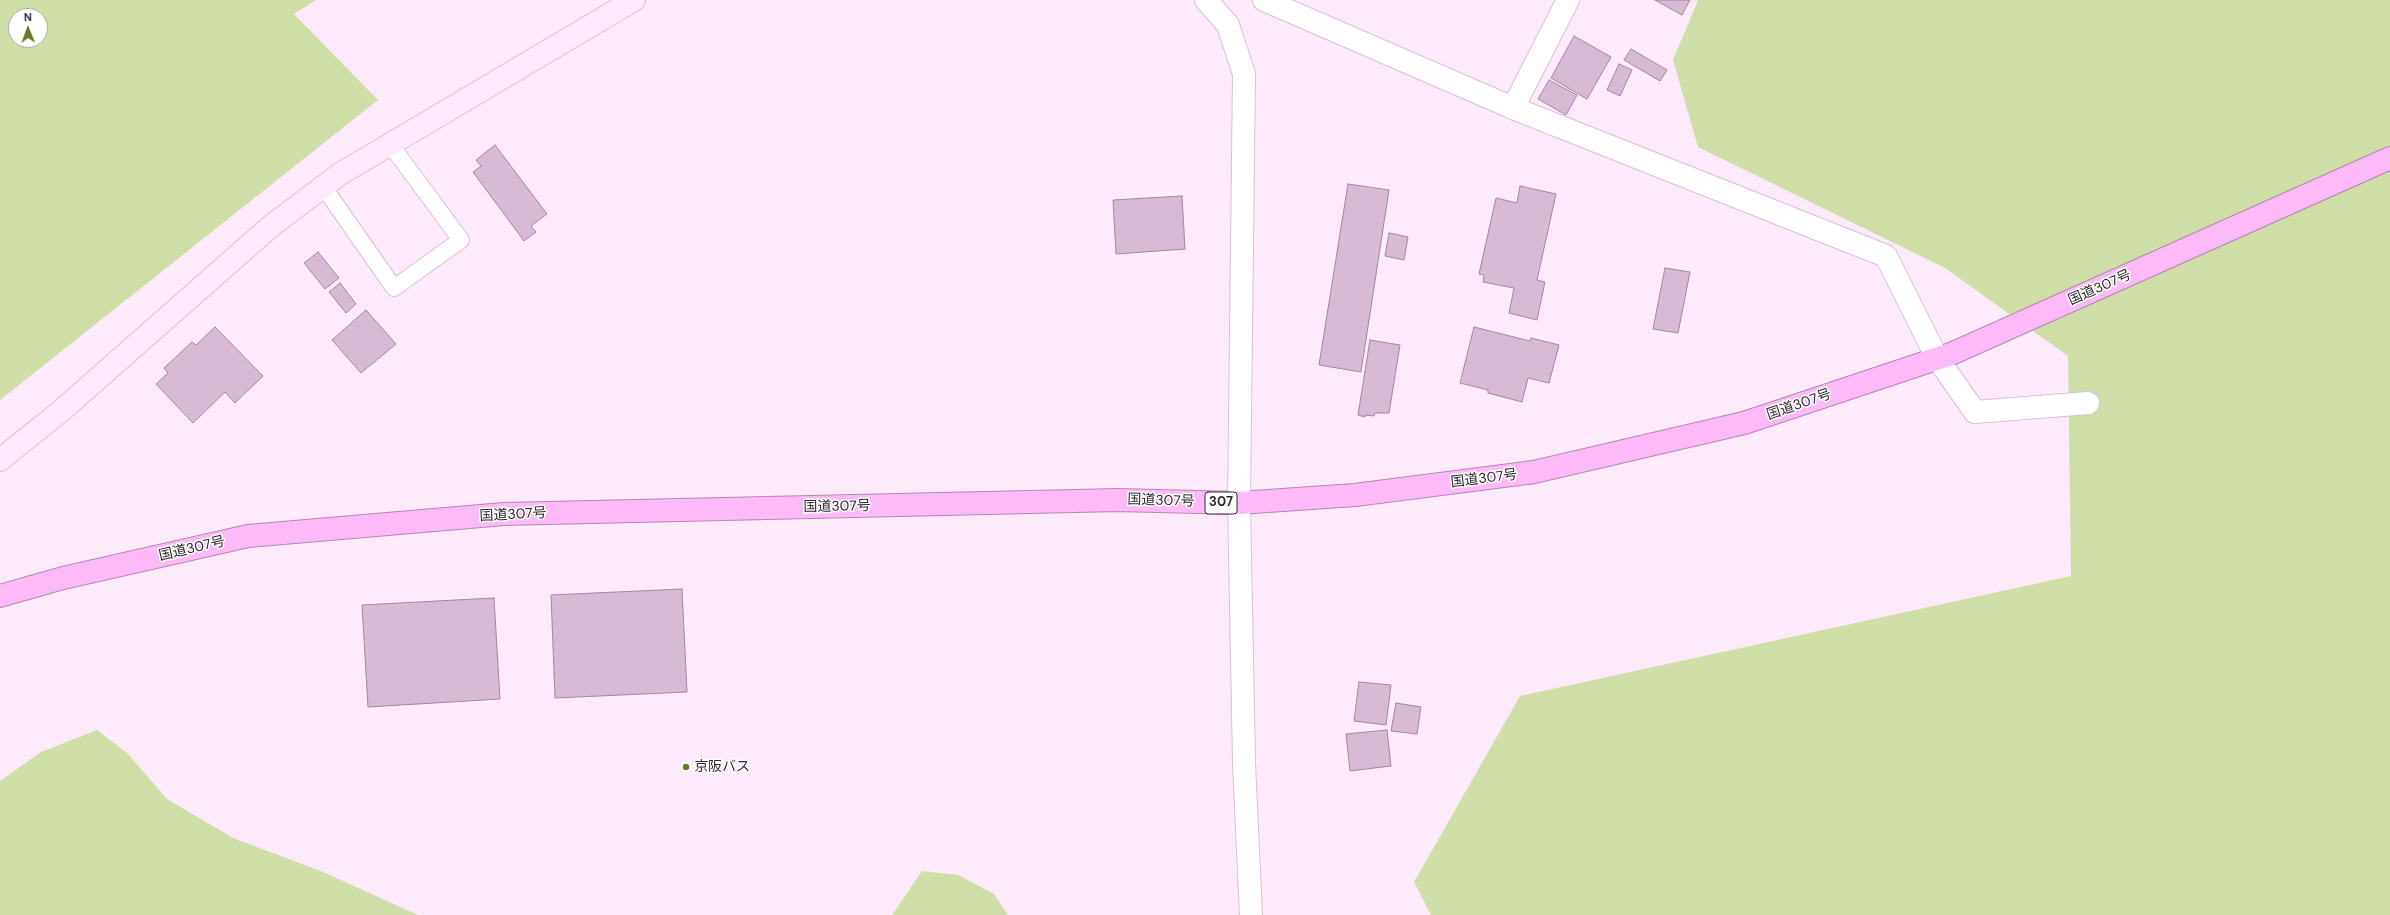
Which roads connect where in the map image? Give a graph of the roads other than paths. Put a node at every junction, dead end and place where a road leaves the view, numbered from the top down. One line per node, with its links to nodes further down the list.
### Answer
1 (634, 0): 6 (street)
2 (1206, 0): 12 (street)
3 (1264, 0): 5 (street)
4 (1568, 0): 5 (street)
5 (1513, 108): 9 (street)
6 (390, 144): 8 (street); 8 (lane)
7 (2390, 158): 9 (highway, 国道307号 / 307)
8 (323, 186): 11 (street)
9 (1937, 358): 10 (street); 12 (highway, 国道307号 / 307)
10 (2088, 403)
11 (0, 460)
12 (1239, 503): 13 (highway, 国道307号 / 307); 14 (street)
13 (0, 596)
14 (1251, 915)

